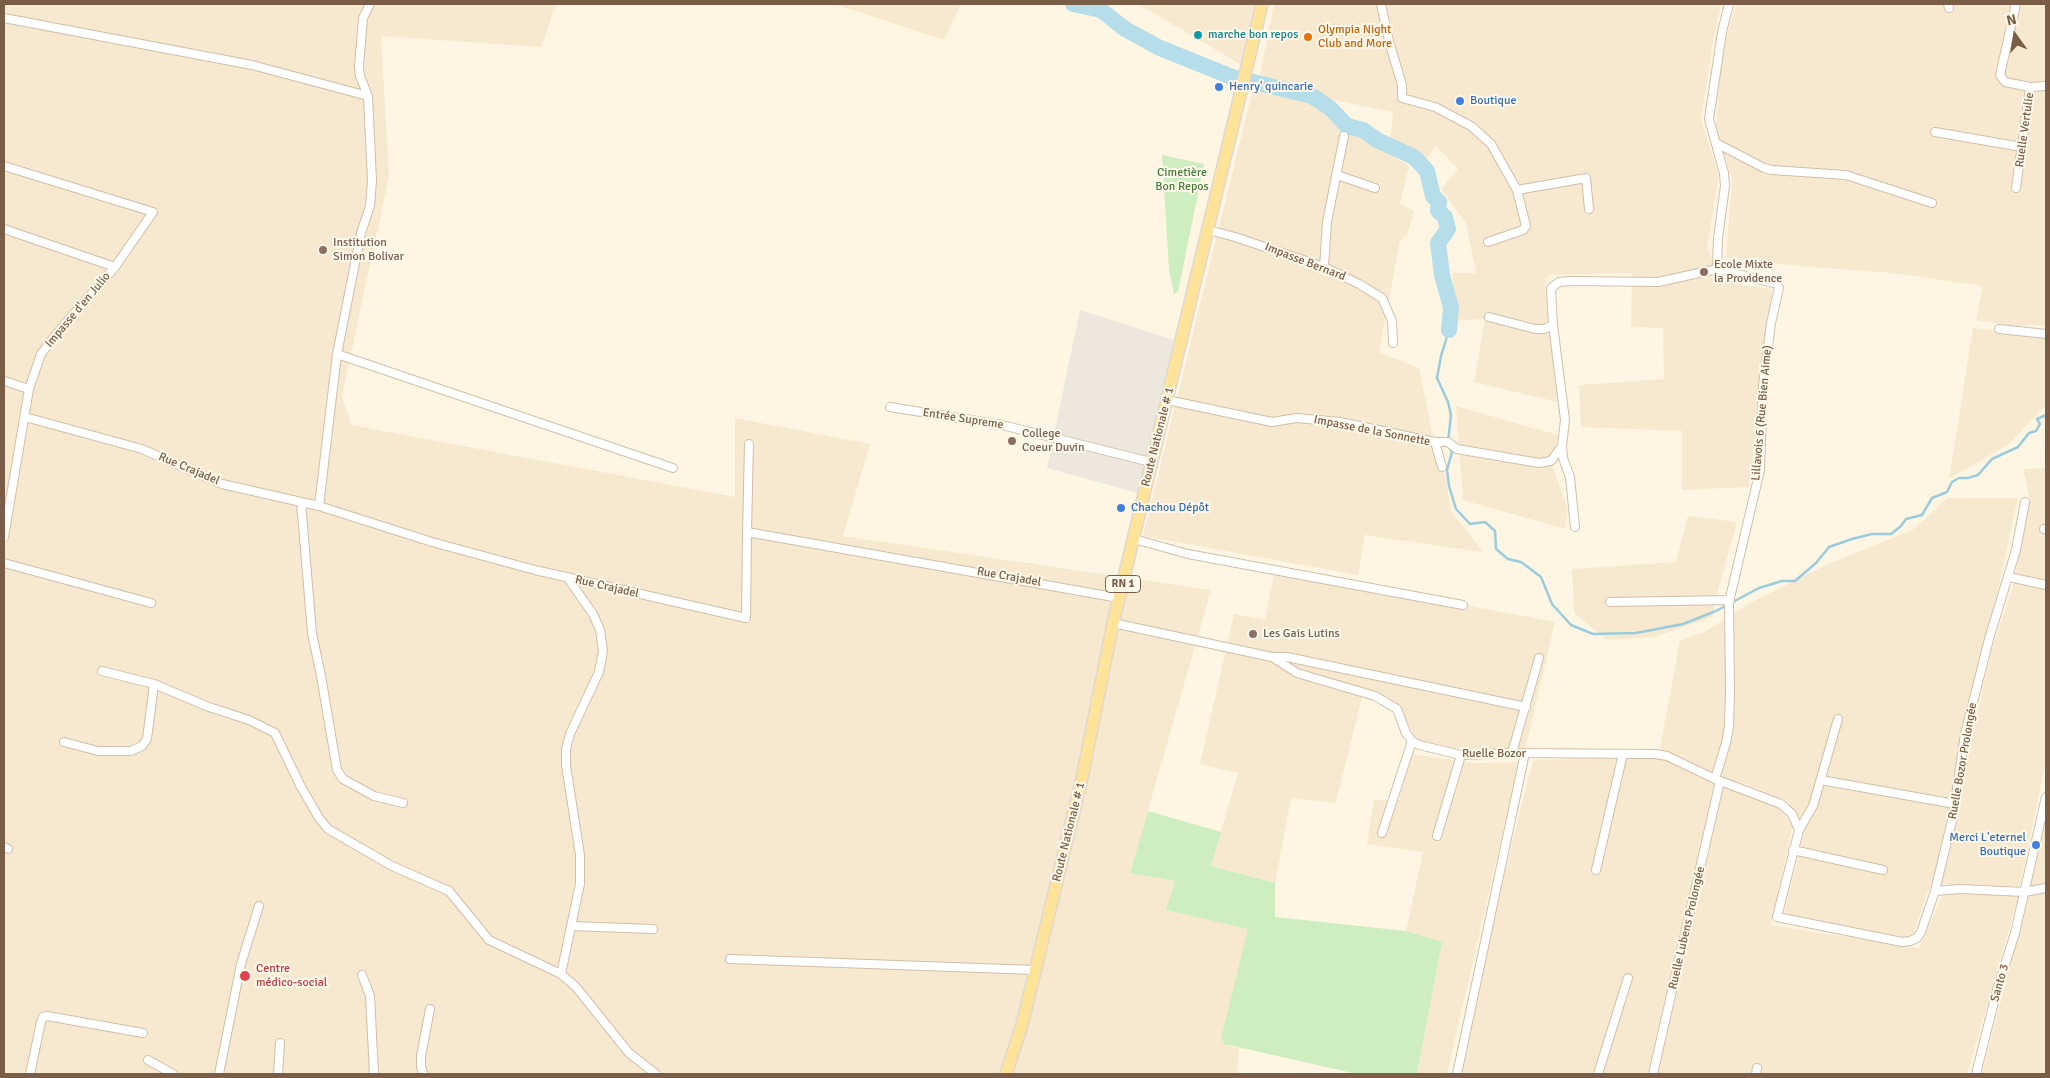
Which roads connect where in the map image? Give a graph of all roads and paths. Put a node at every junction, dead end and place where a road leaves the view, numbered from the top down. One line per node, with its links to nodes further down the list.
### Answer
1 (370, 4): 9 (street)
2 (1262, 4): 22 (main road, Route Nationale # 1 / RN 1)
3 (1381, 4): 18 (street)
4 (1729, 4): 12 (street)
5 (2016, 4): 8 (street)
6 (4, 18): 9 (street)
7 (2046, 86): 8 (street, Ruelle Vertulie)
8 (2030, 87): 13 (street, Ruelle Vertulie)
9 (368, 96): 32 (street)
10 (1935, 132): 13 (street)
11 (1344, 136): 15 (street)
12 (1716, 143): 19 (street); 26 (street)
13 (2022, 147): 17 (street, Ruelle Vertulie)
14 (4, 166): 24 (street, Impasse d'en Julio)
15 (1337, 175): 16 (street); 25 (street)
16 (1375, 188)
17 (2016, 188)
18 (1517, 190): 20 (street); 23 (street)
19 (1932, 203)
20 (1589, 209)
21 (4, 229): 24 (street)
22 (1208, 230): 25 (street, Impasse Bernard); 35 (main road, Route Nationale # 1 / RN 1)
23 (1488, 242)
24 (115, 267): 34 (street, Impasse d'en Julio)
25 (1324, 267): 31 (street, Impasse Bernard)
26 (1716, 269): 28 (street); 58 (street, Lillavois 6 (Rue Bien Aime))
27 (1489, 317): 28 (street)
28 (1553, 325): 40 (street)
29 (1999, 329): 30 (street)
30 (2046, 334)
31 (1393, 343)
32 (337, 354): 43 (street); 48 (street)
33 (4, 381): 34 (street)
34 (29, 389): 37 (street, Impasse d'en Julio)
35 (1167, 400): 38 (street, Impasse de la Sonnette); 42 (main road, Route Nationale # 1 / RN 1)
36 (890, 407): 42 (street, Entrée Supreme)
37 (25, 417): 46 (street, Rue Crajadel); 51 (street, Impasse d'en Julio)
38 (1435, 442): 41 (street); 44 (street, Impasse de la Sonnette)
39 (749, 444): 50 (street)
40 (1562, 446): 41 (street); 45 (street)
41 (1551, 461): 45 (street)
42 (1152, 462): 52 (main road, Route Nationale # 1 / RN 1)
43 (673, 468)
44 (1442, 468)
45 (1568, 468): 49 (street)
46 (301, 502): 48 (street, Rue Crajadel); 78 (street)
47 (2025, 502): 55 (street, Ruelle Bozor Prolongée)
48 (319, 506): 54 (street, Rue Crajadel)
49 (1574, 527)
50 (748, 532): 54 (street, Rue Crajadel); 57 (street, Rue Crajadel)
51 (4, 537)
52 (1134, 539): 57 (main road, Route Nationale # 1 / RN 1); 61 (street)
53 (4, 563): 60 (street)
54 (567, 577): 90 (street)
55 (2009, 577): 56 (street); 79 (street, Ruelle Bozor Prolongée)
56 (2046, 585)
57 (1120, 598): 62 (main road, Route Nationale # 1 / RN 1)
58 (1729, 601): 59 (street); 75 (street, Ruelle Lubens Prolongée)
59 (1610, 602)
60 (151, 603)
61 (1463, 605)
62 (1113, 623): 63 (street); 93 (main road, Route Nationale # 1 / RN 1)
63 (1272, 657): 67 (street); 70 (street)
64 (1539, 658): 67 (street)
65 (102, 671): 66 (street)
66 (154, 684): 69 (street); 94 (street)
67 (1526, 707): 71 (street)
68 (1838, 719): 76 (street)
69 (64, 742)
70 (1412, 742): 74 (street, Ruelle Bozor); 81 (street)
71 (1512, 753): 72 (street, Ruelle Bozor); 74 (street, Ruelle Bozor)
72 (1525, 754): 73 (street, Ruelle Bozor); 109 (street)
73 (1623, 754): 75 (street, Ruelle Bozor); 84 (street)
74 (1461, 755): 82 (street)
75 (1717, 780): 80 (street, Ruelle Bozor); 111 (street, Ruelle Lubens Prolongée)
76 (1821, 780): 79 (street); 80 (street)
77 (2046, 798): 88 (street, Santo 3)
78 (403, 803)
79 (1955, 804): 87 (street, Ruelle Bozor Prolongée)
80 (1799, 830): 83 (street)
81 (1382, 834)
82 (1437, 836)
83 (1793, 850): 85 (street); 87 (street, Ruelle Bozor Prolongée)
84 (1596, 870)
85 (1883, 870)
86 (2046, 888): 88 (street)
87 (1935, 891): 88 (street)
88 (2024, 892): 112 (street, Santo 3)
89 (259, 906): 103 (street)
90 (571, 926): 91 (street); 94 (street)
91 (653, 929)
92 (730, 959): 93 (street)
93 (1036, 970): 108 (main road, Route Nationale # 1 / RN 1)
94 (561, 974): 107 (street)
95 (362, 975): 105 (street)
96 (1628, 978): 110 (street)
97 (430, 1009): 106 (street)
98 (143, 1032): 101 (street)
99 (280, 1043): 104 (street)
100 (148, 1060): 102 (street)
101 (30, 1074)
102 (173, 1074)
103 (219, 1074)
104 (278, 1074)
105 (374, 1074)
106 (424, 1074)
107 (656, 1074)
108 (1006, 1074)
109 (1457, 1074)
110 (1598, 1074)
111 (1653, 1074)
112 (1976, 1074)

